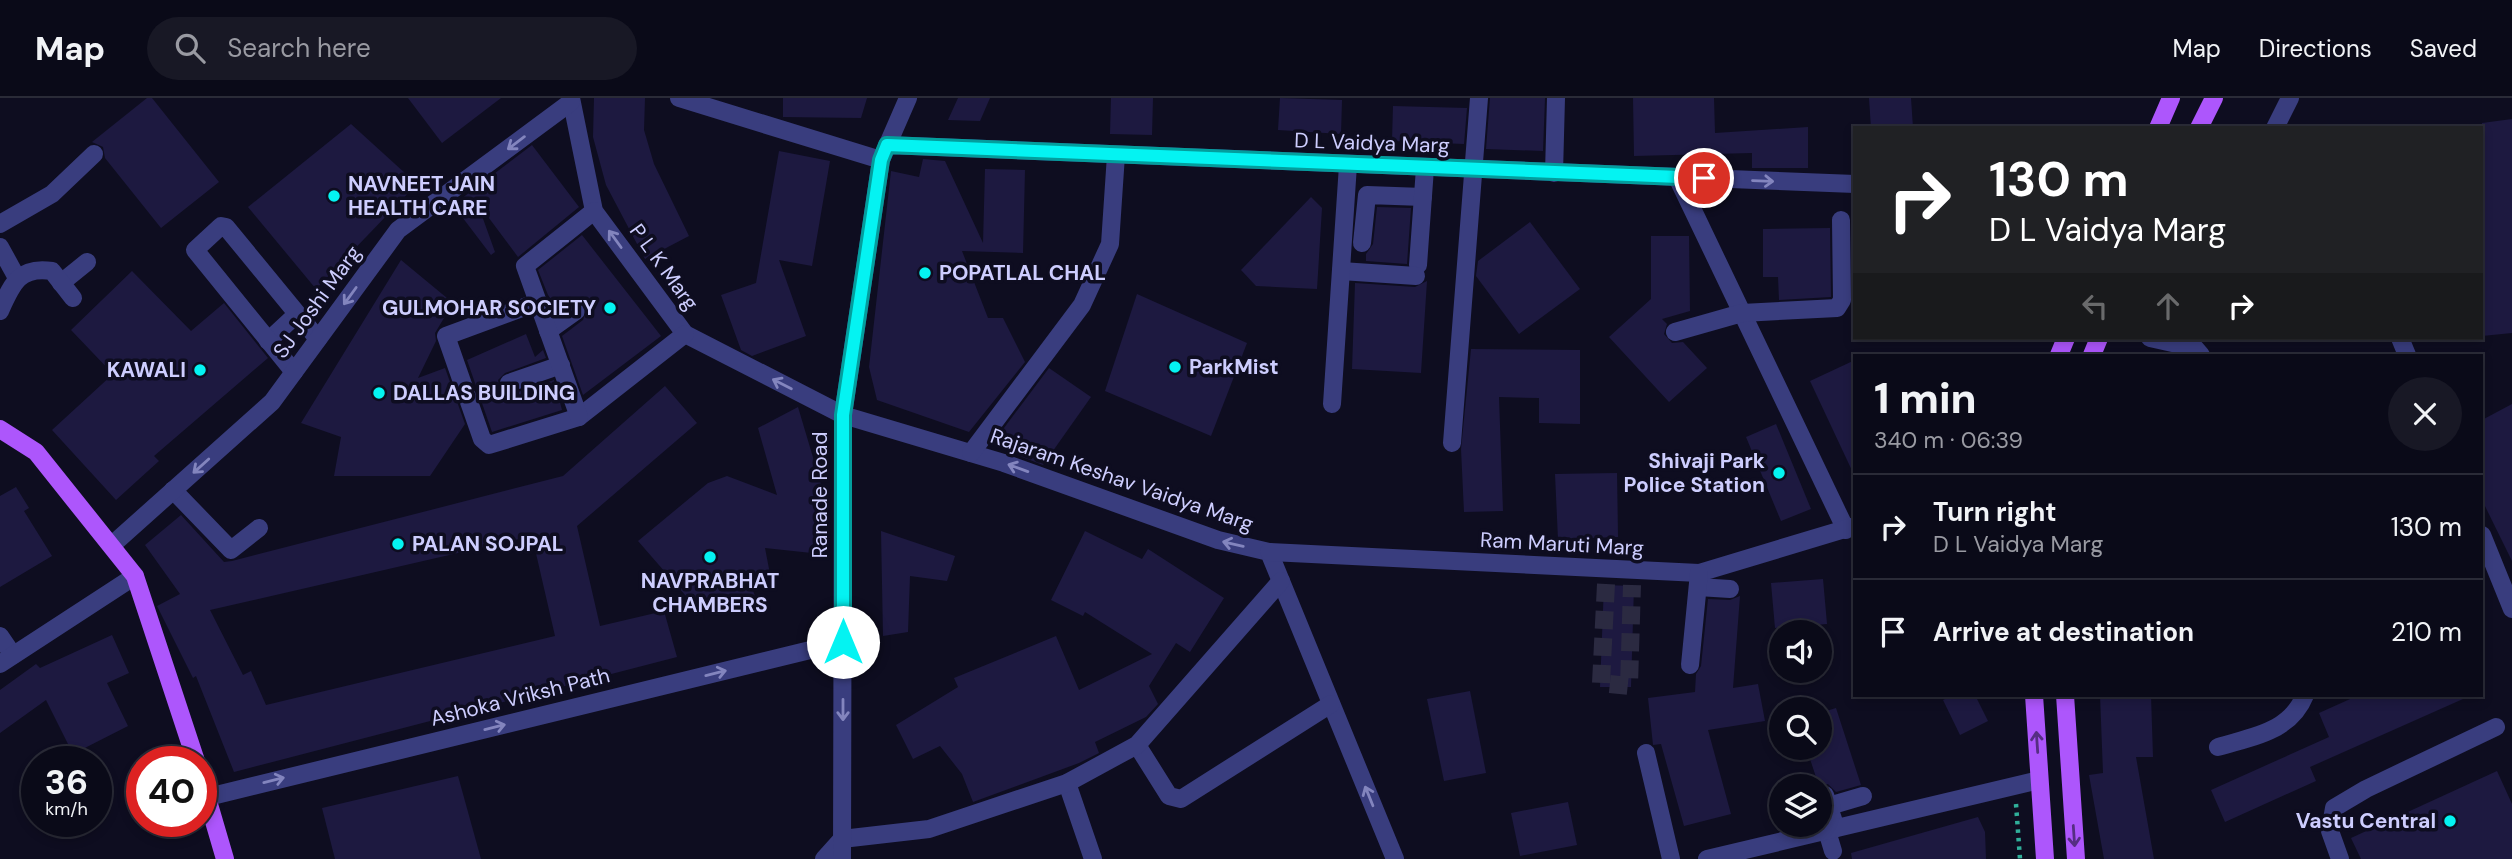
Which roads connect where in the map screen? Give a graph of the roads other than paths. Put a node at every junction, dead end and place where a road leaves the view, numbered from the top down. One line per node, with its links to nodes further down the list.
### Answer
1 (679, 98): 12 (street, D L Vaidya Marg)
2 (908, 98): 12 (street, Ranade Road)
3 (1479, 98): 17 (street)
4 (1556, 98): 18 (street)
5 (2171, 98): 9 (main road)
6 (2214, 98): 10 (main road)
7 (2290, 98): 11 (street)
8 (571, 100): 22 (street, P L K Marg); 40 (street, SJ Joshi Marg, one-way to 40)
9 (2159, 126)
10 (2200, 126)
11 (2276, 126)
12 (884, 153): 14 (street, D L Vaidya Marg); 48 (street, Ranade Road)
13 (94, 154): 24 (street)
14 (1116, 155): 15 (street, D L Vaidya Marg); 52 (street)
15 (1348, 165): 16 (street, D L Vaidya Marg); 28 (street)
16 (1418, 168): 17 (street, D L Vaidya Marg); 21 (street)
17 (1474, 170): 18 (street, D L Vaidya Marg); 51 (street)
18 (1554, 173): 19 (street, D L Vaidya Marg)
19 (1677, 177): 20 (street, D L Vaidya Marg, one-way to 20); 35 (street, Ram Maruti Marg)
20 (1853, 184)
21 (1416, 197): 25 (street); 28 (street)
22 (594, 211): 32 (street); 39 (street, P L K Marg, one-way to 22)
23 (1841, 220): 35 (street)
24 (0, 224)
25 (1362, 243)
26 (0, 247): 29 (street)
27 (87, 262): 30 (street)
28 (1341, 271): 47 (street)
29 (17, 278): 30 (street); 33 (street)
30 (61, 283): 31 (street)
31 (73, 298)
32 (538, 302): 37 (street); 49 (street)
33 (0, 311)
34 (576, 311): 37 (street)
35 (1742, 313): 38 (street); 55 (street, Ram Maruti Marg)
36 (296, 315): 40 (street); 42 (street); 42 (street)
37 (548, 331): 44 (street)
38 (1675, 332)
39 (685, 334): 48 (street, P L K Marg, one-way to 39); 49 (street)
40 (318, 339): 45 (street, SJ Joshi Marg)
41 (2159, 340): 43 (street)
42 (268, 341): 45 (street)
43 (2200, 354)
44 (561, 365): 46 (street); 49 (street)
45 (293, 372): 53 (street, SJ Joshi Marg, one-way to 53)
46 (509, 383)
47 (1332, 404)
48 (843, 415): 52 (street, Rajaram Keshav Vaidya Marg); 65 (street, Ranade Road)
49 (579, 417)
50 (0, 429): 56 (main road)
51 (1452, 443)
52 (971, 453): 57 (street, Rajaram Keshav Vaidya Marg, one-way to 52)
53 (173, 490): 54 (street); 56 (street, SJ Joshi Marg)
54 (259, 528)
55 (1851, 528): 60 (street, Ram Maruti Marg)
56 (112, 545): 59 (main road)
57 (1269, 552): 60 (street, Ram Maruti Marg); 61 (street, Rajaram Keshav Vaidya Marg)
58 (2486, 556): 63 (street)
59 (135, 576): 66 (street); 74 (main road)
60 (1698, 580): 62 (street); 67 (street)
61 (1281, 582): 71 (street, Rajaram Keshav Vaidya Marg); 73 (street)
62 (1730, 589)
63 (2512, 609)
64 (0, 636): 66 (street)
65 (843, 642): 79 (street, Ashoka Vriksh Path, one-way to 65); 82 (street, Ranade Road, one-way to 82)
66 (6, 660)
67 (1690, 665)
68 (2034, 697): 77 (main road, one-way to 68)
69 (2065, 697): 92 (main road, one-way to 92)
70 (2304, 697): 75 (street)
71 (1331, 704): 73 (street); 88 (street, Rajaram Keshav Vaidya Marg, one-way to 71)
72 (2496, 727): 93 (street)
73 (1138, 745): 78 (street)
74 (191, 746)
75 (2218, 747)
76 (1646, 753): 89 (street)
77 (2039, 780): 80 (street); 91 (main road)
78 (1067, 783): 82 (street); 87 (street)
79 (217, 795)
80 (1846, 826): 80 (street); 83 (street); 90 (street)
81 (217, 830): 84 (main road)
82 (842, 839): 85 (street); 86 (street, Ranade Road)
83 (1833, 851)
84 (225, 859)
85 (824, 859)
86 (842, 859)
87 (1093, 859)
88 (1395, 859)
89 (1671, 859)
90 (1707, 859)
91 (2045, 859)
92 (2076, 859)
93 (2340, 859)

